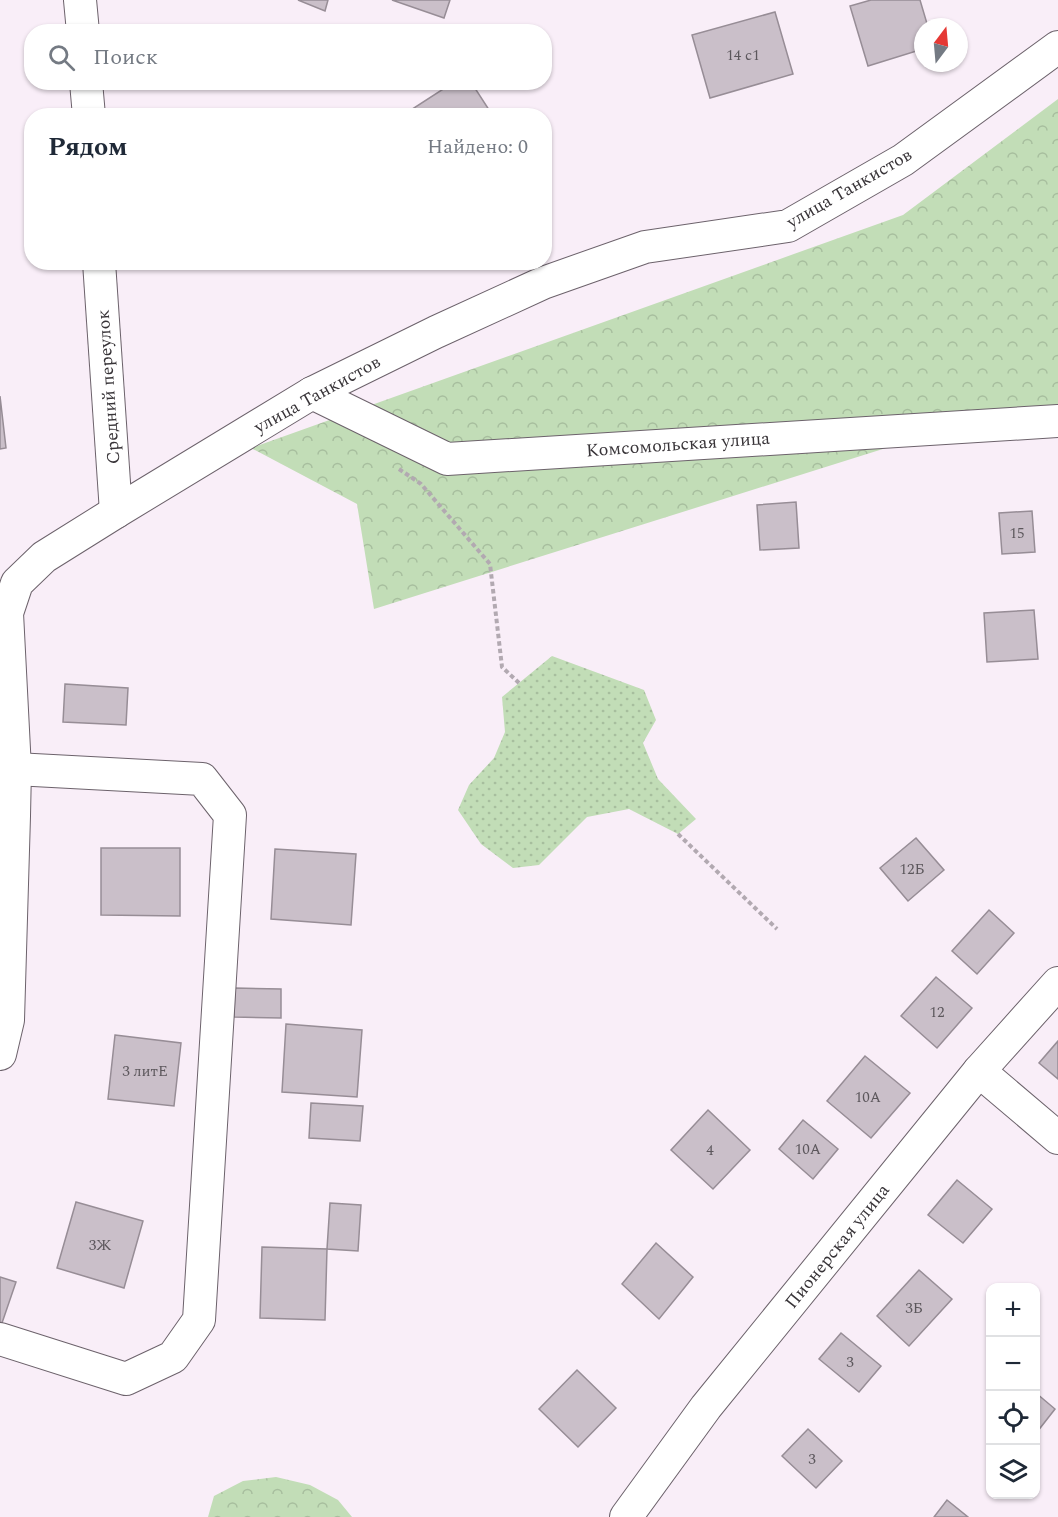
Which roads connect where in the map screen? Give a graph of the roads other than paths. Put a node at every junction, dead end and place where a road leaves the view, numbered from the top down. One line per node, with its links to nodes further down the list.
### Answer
1 (81, 0): 2 (street)
2 (82, 24)
3 (1058, 47): 7 (street, улица Танкистов)
4 (86, 90): 5 (street)
5 (88, 108)
6 (100, 270): 9 (street, Средний переулок)
7 (312, 393): 8 (street, Комсомольская улица); 9 (street, улица Танкистов)
8 (1058, 421)
9 (116, 512): 10 (street, улица Танкистов)
10 (9, 576): 11 (street, улица Танкистов)
11 (15, 769): 13 (street, улица Танкистов); 16 (street)
12 (1058, 983): 14 (street, Пионерская улица)
13 (0, 1054)
14 (979, 1071): 15 (street); 17 (street, Пионерская улица)
15 (1058, 1138)
16 (0, 1339)
17 (626, 1517)

